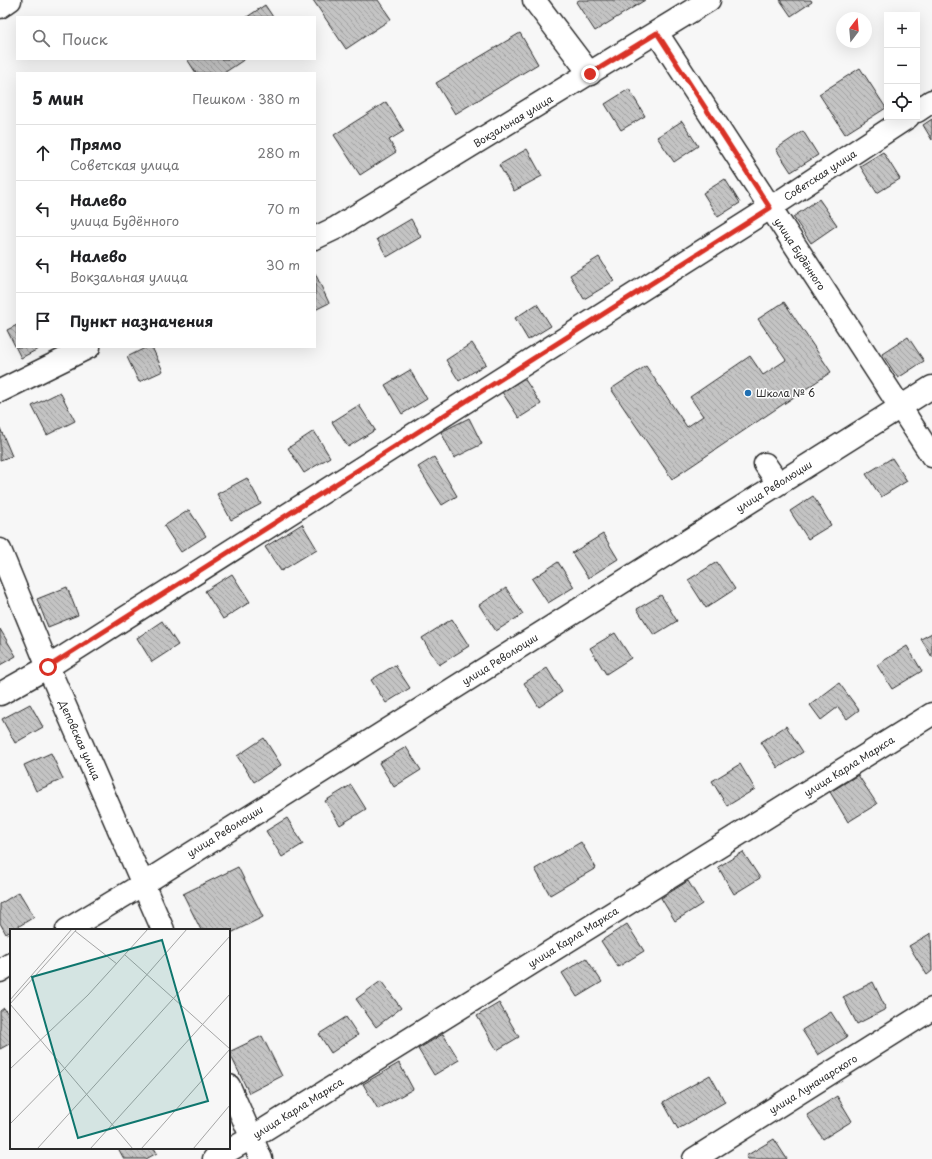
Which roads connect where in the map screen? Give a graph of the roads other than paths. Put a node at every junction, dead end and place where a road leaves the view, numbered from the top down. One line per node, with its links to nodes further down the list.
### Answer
1 (10, 0): 4 (street)
2 (534, 0): 6 (street)
3 (708, 0): 5 (street, Вокзальная улица)
4 (0, 7)
5 (657, 33): 6 (street, Вокзальная улица); 10 (street, улица Будённого)
6 (590, 74): 11 (street, Вокзальная улица)
7 (932, 101): 8 (street)
8 (920, 109)
9 (903, 120): 10 (street, Советская улица)
10 (770, 208): 15 (street, улица Будённого); 20 (street, Советская улица)
11 (316, 238)
12 (87, 348): 14 (street)
13 (932, 387): 15 (street, улица Революции)
14 (0, 391)
15 (900, 406): 16 (street, улица Будённого); 18 (street, улица Революции)
16 (932, 456)
17 (765, 464): 18 (street)
18 (778, 483): 23 (street, улица Революции)
19 (0, 550): 20 (street, Деповская улица)
20 (48, 667): 21 (street, Советская улица); 23 (street, Деповская улица)
21 (0, 694)
22 (932, 714): 30 (street, улица Карла Маркса)
23 (143, 884): 24 (street, улица Революции); 25 (street, Деповская улица)
24 (69, 929)
25 (162, 929)
26 (10, 965): 27 (street)
27 (0, 971)
28 (932, 1009): 33 (street, улица Луначарского)
29 (230, 1088): 30 (street)
30 (251, 1138): 31 (street, улица Карла Маркса); 32 (street)
31 (214, 1159)
32 (261, 1159)
33 (694, 1159)

